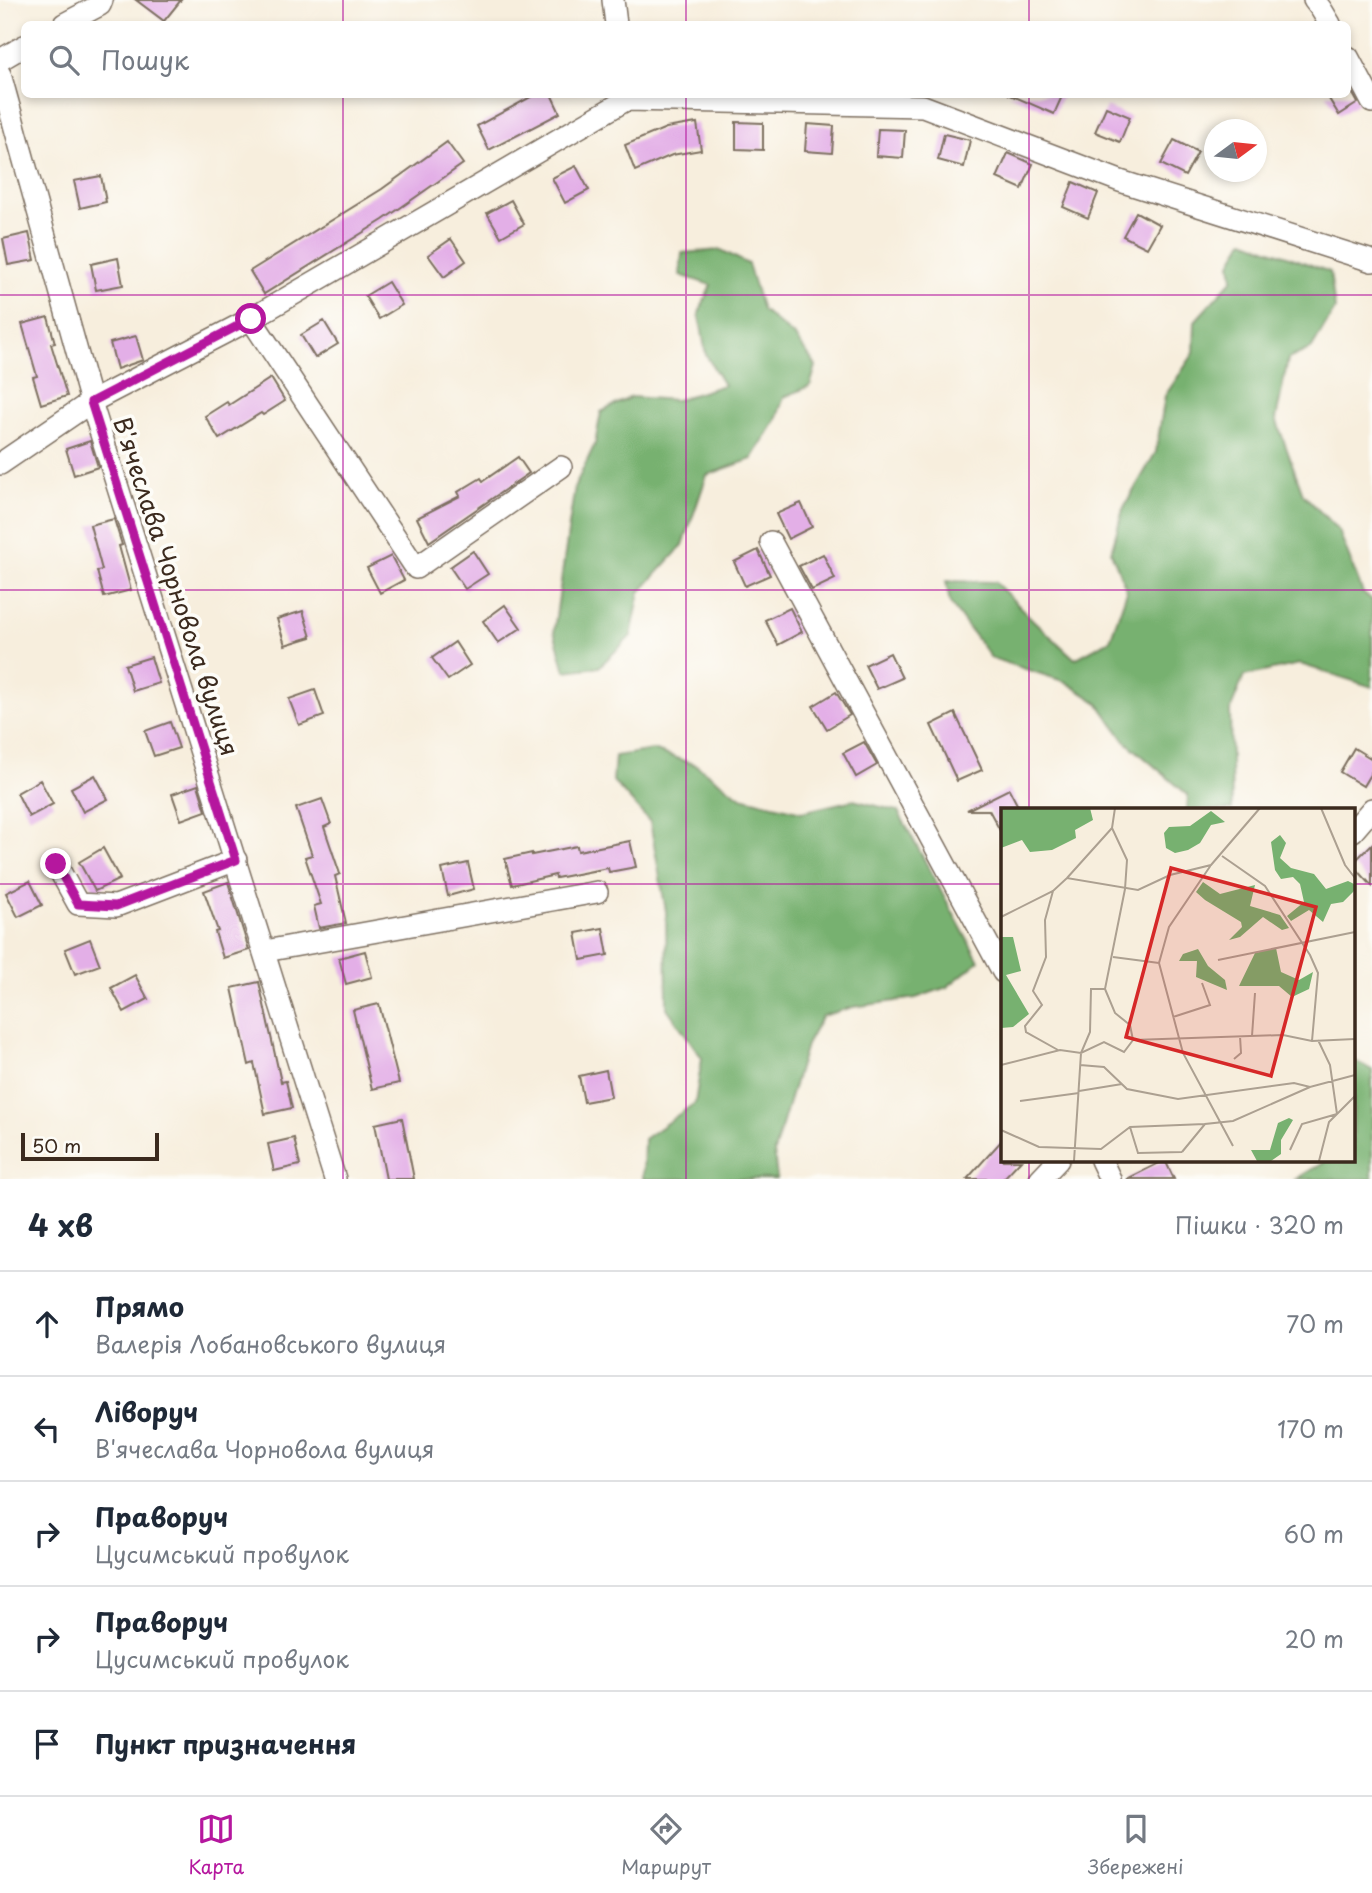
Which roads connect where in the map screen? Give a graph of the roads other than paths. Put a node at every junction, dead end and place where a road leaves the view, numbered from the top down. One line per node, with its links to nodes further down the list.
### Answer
1 (102, 0): 4 (street)
2 (612, 0): 5 (street)
3 (1314, 0): 6 (street)
4 (70, 21)
5 (616, 21)
6 (1328, 21)
7 (21, 48): 8 (street)
8 (0, 60)
9 (1351, 63): 13 (street)
10 (0, 74): 16 (street, В'ячеслава Чорновола вулиця)
11 (624, 98): 15 (street)
12 (659, 98): 14 (street)
13 (1372, 102)
14 (1372, 261)
15 (251, 319): 16 (street); 18 (street)
16 (91, 402): 17 (street); 22 (street, В'ячеслава Чорновола вулиця)
17 (0, 464)
18 (561, 467)
19 (771, 542): 26 (street)
20 (1372, 809): 21 (street)
21 (1354, 830)
22 (236, 860): 23 (street); 25 (street, В'ячеслава Чорновола вулиця)
23 (56, 864)
24 (597, 892): 25 (street)
25 (265, 951): 29 (street, В'ячеслава Чорновола вулиця)
26 (1001, 968)
27 (1056, 1162): 30 (street)
28 (1102, 1162): 31 (street)
29 (335, 1179)
30 (1040, 1179)
31 (1110, 1179)

